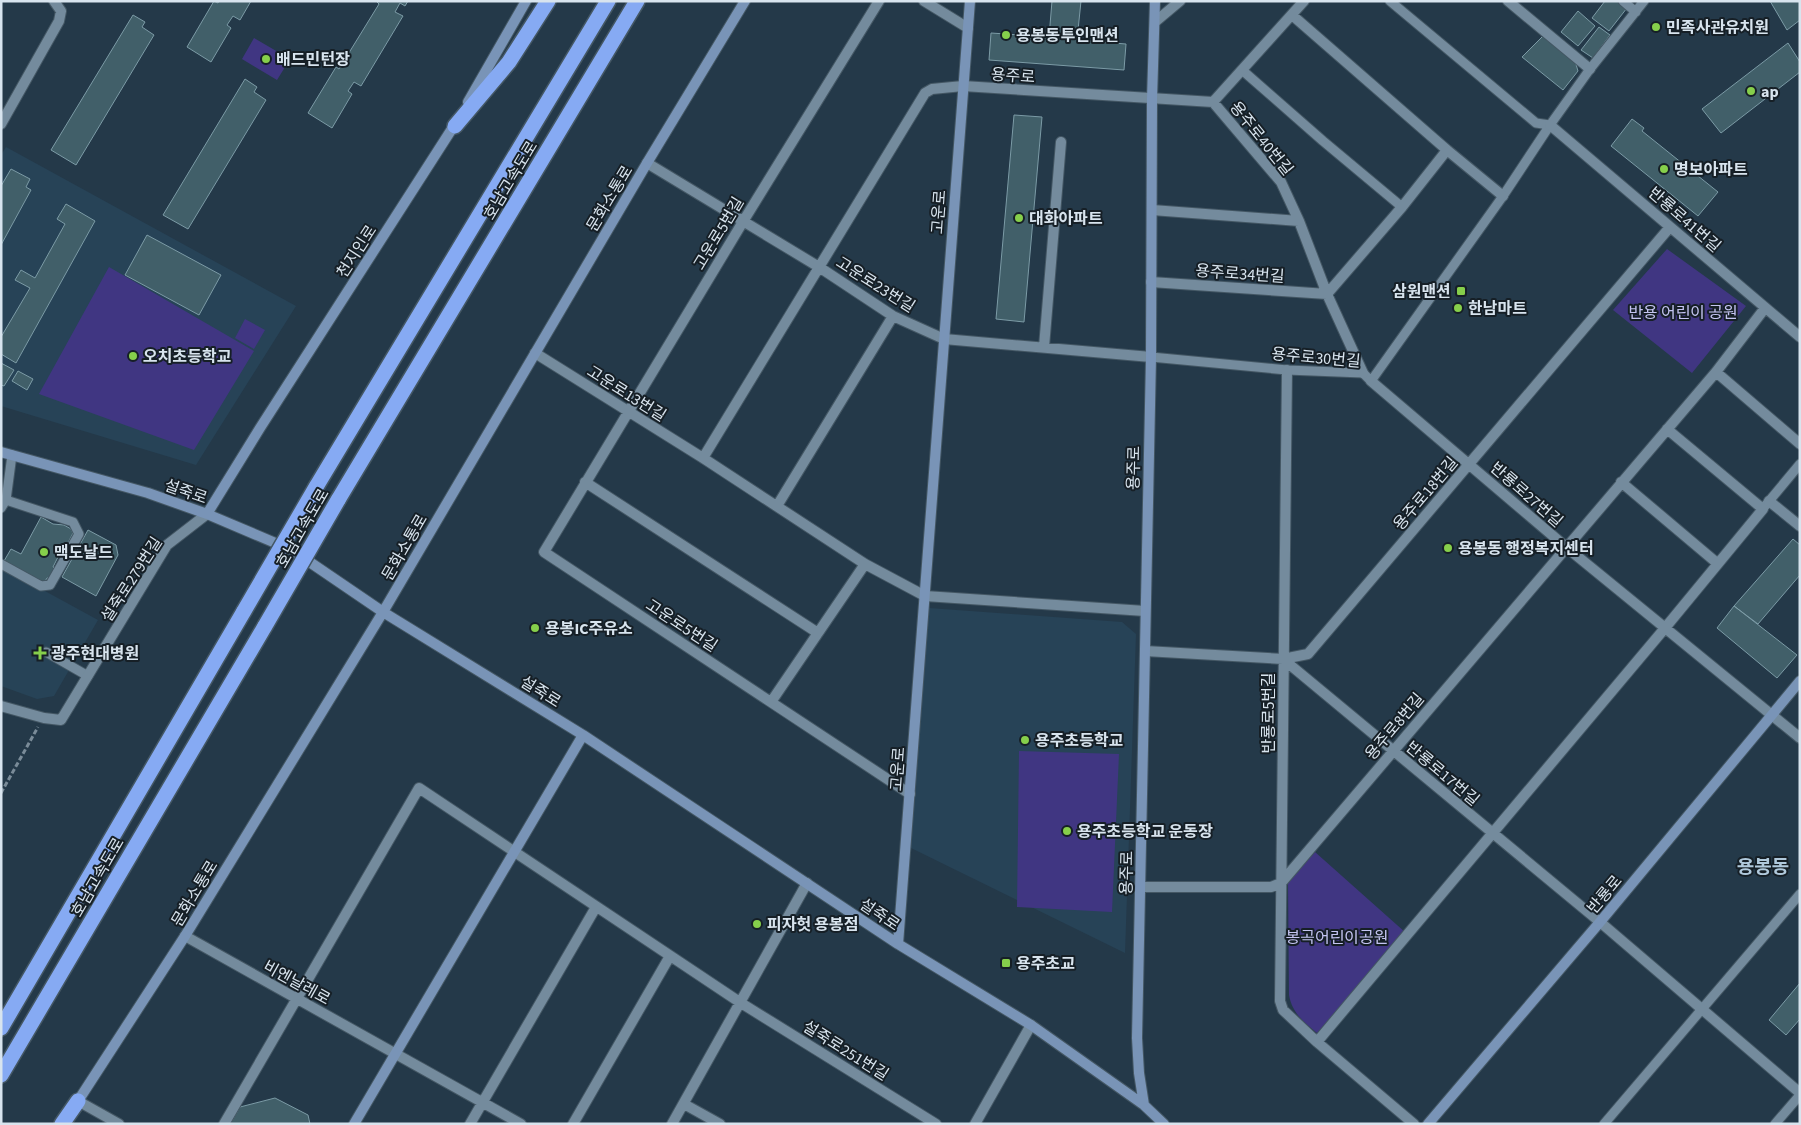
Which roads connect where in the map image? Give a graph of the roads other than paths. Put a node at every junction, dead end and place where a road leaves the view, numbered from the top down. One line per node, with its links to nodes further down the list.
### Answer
1 (54, 1): 26 (street)
2 (526, 1): 28 (street, 천지인로)
3 (548, 1): 28 (highway)
4 (608, 1): 103 (highway, 호남고속도로, bridge)
5 (637, 1): 106 (highway, 호남고속도로, bridge)
6 (745, 1): 31 (street, 문화소통로)
7 (879, 1): 35 (street, 고운로5번길)
8 (924, 1): 20 (street)
9 (970, 1): 20 (street, 고운로)
10 (1156, 1): 19 (street, 용주로)
11 (1180, 1): 19 (street)
12 (1304, 1): 18 (street, 용주로40번길)
13 (1390, 1): 27 (lane)
14 (1508, 1): 21 (street)
15 (1623, 1): 17 (lane)
16 (1644, 1): 17 (lane, 용주로30번길)
17 (1636, 12): 21 (lane, 용주로30번길)
18 (1292, 15): 22 (street, 용주로40번길); 30 (street)
19 (1155, 22): 24 (street, 용주로)
20 (968, 28): 23 (street, 고운로)
21 (1590, 69): 27 (lane, 용주로30번길)
22 (1242, 70): 25 (street, 용주로40번길); 33 (lane, 용주로40번길)
23 (963, 86): 24 (street, 용주로); 38 (street, 고운로23번길); 44 (street, 고운로)
24 (1152, 99): 25 (street, 용주로40번길); 34 (street, 용주로)
25 (1213, 102): 36 (street, 용주로40번길)
26 (1, 124)
27 (1550, 125): 32 (lane, 용주로30번길); 37 (street, 반룡로41번길)
28 (455, 126): 65 (street, 천지인로)
29 (1061, 142): 45 (street)
30 (1447, 150): 32 (street); 33 (street)
31 (648, 163): 35 (street, 고운로23번길); 46 (street, 문화소통로)
32 (1503, 196): 51 (lane, 용주로30번길)
33 (1402, 207): 40 (street)
34 (1152, 210): 36 (street); 39 (street, 용주로)
35 (744, 220): 38 (street, 고운로23번길); 52 (street, 고운로5번길)
36 (1299, 221): 40 (street)
37 (1670, 227): 41 (street, 반룡로41번길); 58 (street, 용주로18번길)
38 (819, 267): 42 (street, 고운로23번길); 57 (street, 고운로23번길)
39 (1151, 282): 40 (street, 용주로34번길); 47 (street, 용주로)
40 (1327, 294): 50 (street)
41 (1765, 308): 43 (street, 반룡로41번길); 49 (street, 용주로8번길)
42 (893, 316): 44 (street, 고운로23번길); 64 (street)
43 (1800, 337)
44 (944, 339): 45 (street); 71 (street, 고운로)
45 (1044, 346): 47 (street)
46 (535, 353): 52 (street, 고운로13번길); 73 (street, 문화소통로)
47 (1151, 357): 48 (lane, 용주로30번길); 72 (street, 용주로)
48 (1287, 370): 50 (lane, 용주로30번길); 78 (street, 반룡로5번길)
49 (1716, 372): 53 (street, 용주로8번길); 54 (street)
50 (1363, 373): 51 (lane, 용주로30번길)
51 (1371, 380): 58 (street, 반룡로27번길)
52 (628, 411): 57 (street, 고운로13번길); 60 (street, 고운로5번길)
53 (1667, 429): 61 (street, 용주로8번길); 63 (street)
54 (1800, 444)
55 (1, 452): 56 (street, 설죽로)
56 (12, 455): 62 (lane); 65 (street, 설죽로)
57 (703, 458): 64 (street, 고운로13번길)
58 (1469, 464): 67 (street, 반룡로27번길); 78 (street, 용주로18번길)
59 (1800, 464): 63 (lane)
60 (584, 482): 75 (street); 81 (street, 고운로5번길)
61 (1621, 482): 67 (street, 용주로8번길); 68 (street)
62 (4, 504): 69 (lane)
63 (1766, 505): 66 (street); 68 (street)
64 (777, 506): 70 (street, 고운로13번길)
65 (207, 514): 73 (street, 설죽로); 79 (street, 설죽로279번길)
66 (1800, 526)
67 (1566, 547): 74 (street, 반룡로27번길); 86 (street, 용주로8번길)
68 (1718, 563): 74 (street)
69 (1, 564)
70 (865, 564): 71 (street, 고운로13번길); 75 (street)
71 (925, 596): 72 (street); 87 (street, 고운로)
72 (1145, 611): 76 (street, 용주로)
73 (383, 612): 84 (street, 설죽로); 96 (street, 문화소통로)
74 (1665, 628): 83 (street, 반룡로27번길); 88 (street)
75 (818, 633): 81 (street)
76 (1145, 651): 78 (street, 용주로18번길); 92 (street, 용주로)
77 (46, 652): 79 (lane)
78 (1283, 659): 86 (street, 반룡로17번길); 91 (street, 반룡로5번길)
79 (88, 676): 82 (street, 설죽로279번길)
80 (1800, 682): 83 (street, 반룡로)
81 (771, 702): 87 (street, 고운로5번길)
82 (1, 706)
83 (1772, 715): 85 (street, 반룡로27번길); 95 (street, 반룡로)
84 (583, 735): 89 (street); 90 (street, 설죽로)
85 (1800, 738)
86 (1393, 751): 88 (street, 반룡로17번길); 91 (street, 용주로8번길)
87 (910, 794): 97 (street, 고운로)
88 (1492, 833): 95 (street, 반룡로17번길); 104 (street)
89 (513, 852): 94 (street); 99 (street); 105 (street)
90 (808, 883): 97 (street, 설죽로); 100 (street)
91 (1281, 883): 92 (street); 104 (street, 반룡로5번길)
92 (1141, 887): 111 (street, 용주로)
93 (1800, 894): 101 (lane)
94 (596, 907): 98 (street, 설죽로251번길); 109 (street)
95 (1600, 922): 101 (street, 반룡로17번길); 125 (street, 반룡로)
96 (185, 936): 99 (street, 비엔날레로); 108 (street, 문화소통로)
97 (898, 944): 102 (street, 설죽로)
98 (670, 956): 100 (street, 설죽로251번길); 118 (street)
99 (296, 998): 105 (street, 비엔날레로); 115 (street)
100 (741, 1003): 110 (street); 121 (street, 설죽로251번길)
101 (1701, 1010): 107 (street, 반룡로17번길); 126 (lane)
102 (1031, 1025): 111 (street, 설죽로); 122 (street)
103 (1, 1028)
104 (1317, 1042): 124 (street, 반룡로5번길)
105 (395, 1054): 109 (street, 비엔날레로); 116 (street)
106 (1, 1075)
107 (1800, 1094): 127 (lane)
108 (78, 1101): 113 (highway); 114 (street)
109 (482, 1102): 112 (street, 비엔날레로); 117 (street)
110 (684, 1104): 119 (street); 120 (street)
111 (1144, 1105): 123 (street, 설죽로)
112 (520, 1123)
113 (62, 1124)
114 (119, 1124)
115 (224, 1124)
116 (354, 1124)
117 (470, 1124)
118 (573, 1124)
119 (672, 1124)
120 (720, 1124)
121 (936, 1124)
122 (975, 1124)
123 (1164, 1124)
124 (1414, 1124)
125 (1428, 1124)
126 (1604, 1124)
127 (1775, 1124)

